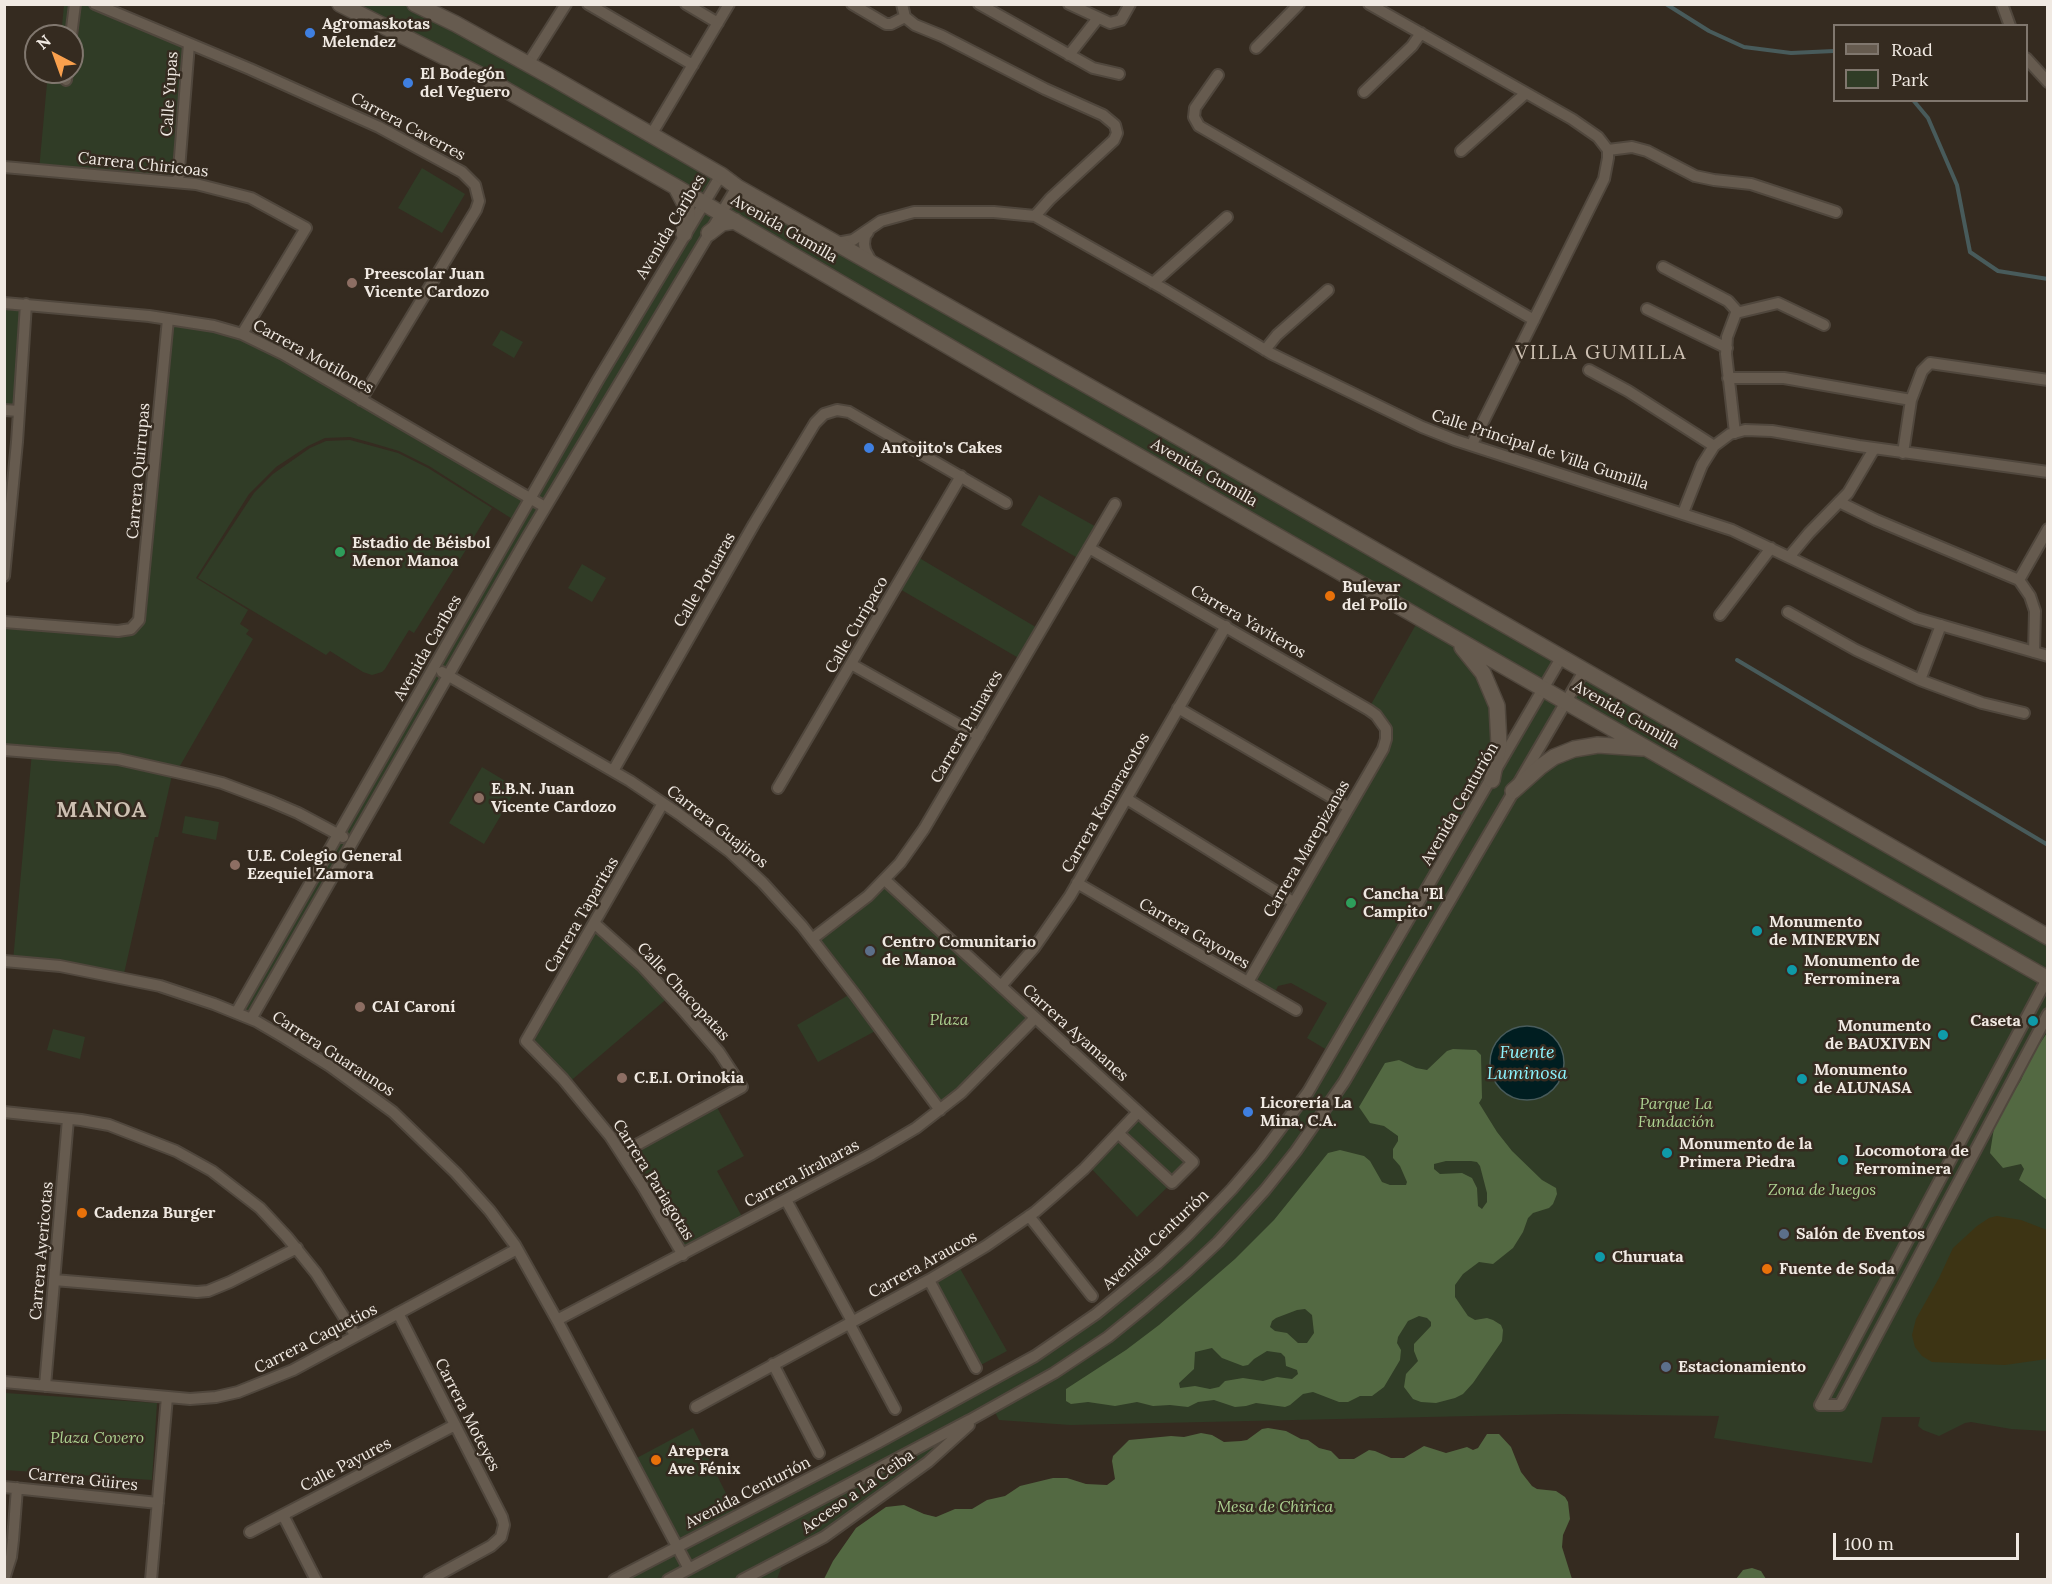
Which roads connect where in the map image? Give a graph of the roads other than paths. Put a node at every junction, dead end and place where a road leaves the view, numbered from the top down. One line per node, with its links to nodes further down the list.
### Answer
1 (75, 4): 20 (street)
2 (95, 4): 23 (street, Carrera Caverres)
3 (340, 4): 40 (main road, Avenida Gumilla)
4 (566, 4): 27 (street)
5 (588, 4): 28 (street)
6 (686, 4): 19 (street)
7 (729, 4): 19 (street)
8 (852, 4): 17 (street)
9 (902, 4): 17 (street)
10 (980, 4): 25 (street)
11 (1069, 4): 18 (street)
12 (1130, 4): 18 (street)
13 (1299, 4): 24 (street)
14 (1369, 4): 22 (street)
15 (2002, 4): 21 (street)
16 (423, 7): 27 (main road, Avenida Gumilla)
17 (905, 17): 45 (street)
18 (1098, 18): 25 (street)
19 (718, 23): 28 (street)
20 (72, 24)
21 (2009, 24)
22 (1421, 33): 32 (street); 33 (street)
23 (189, 44): 39 (street, Calle Yupas); 69 (street, Carrera Caverres)
24 (1256, 48)
25 (1069, 55): 29 (street)
26 (2028, 60): 31 (street)
27 (528, 64): 34 (main road, Avenida Gumilla)
28 (693, 65): 34 (street)
29 (1119, 74)
30 (1218, 75): 61 (street)
31 (2048, 82)
32 (1364, 92)
33 (1526, 93): 35 (street); 36 (street)
34 (651, 135): 38 (main road, Avenida Gumilla)
35 (1608, 150): 43 (street); 61 (street)
36 (1461, 151)
37 (4, 167): 39 (street, Carrera Chiricoas)
38 (721, 175): 41 (main road, Avenida Gumilla); 42 (street, Avenida Caribes)
39 (178, 182): 63 (street, Carrera Chiricoas)
40 (676, 187): 42 (main road, Avenida Gumilla); 50 (main road)
41 (737, 187): 44 (street, Avenida Caribes); 51 (main road, Avenida Gumilla)
42 (702, 202): 44 (main road, Avenida Gumilla); 50 (street, Avenida Caribes)
43 (1836, 212)
44 (721, 213): 47 (main road, Avenida Gumilla); 49 (street, Avenida Caribes)
45 (1035, 216): 48 (street, Calle Principal de Villa Gumilla); 54 (street, Calle Principal de Villa Gumilla)
46 (1227, 217): 54 (street)
47 (735, 221): 49 (main road); 97 (main road, Avenida Gumilla)
48 (870, 229): 51 (street, Calle Principal de Villa Gumilla); 52 (street)
49 (709, 233): 84 (street, Avenida Caribes)
50 (684, 234): 80 (street, Avenida Caribes)
51 (837, 243): 52 (main road, Avenida Gumilla)
52 (872, 263): 100 (main road, Avenida Gumilla)
53 (1662, 267): 59 (street)
54 (1153, 283): 65 (street, Calle Principal de Villa Gumilla)
55 (1328, 290): 65 (street)
56 (4, 303): 57 (street, Carrera Motilones)
57 (26, 304): 60 (street, Carrera Motilones); 72 (street)
58 (1647, 309): 64 (street)
59 (1736, 313): 62 (street); 64 (street)
60 (168, 319): 63 (street, Carrera Motilones); 94 (street, Carrera Quirrupas)
61 (1534, 320): 74 (street)
62 (1824, 325)
63 (242, 334): 69 (street, Carrera Motilones)
64 (1727, 348): 67 (street)
65 (1265, 350): 74 (street, Calle Principal de Villa Gumilla)
66 (1589, 370): 75 (street)
67 (1728, 378): 70 (street); 73 (street)
68 (2048, 380): 70 (street)
69 (361, 400): 80 (street, Carrera Motilones)
70 (1911, 400): 77 (street)
71 (4, 410): 72 (street)
72 (19, 411): 90 (street)
73 (1735, 433): 75 (street); 76 (street)
74 (1472, 444): 85 (street, Calle Principal de Villa Gumilla)
75 (1714, 446): 85 (street)
76 (1874, 449): 77 (street); 81 (street)
77 (1903, 453): 78 (street)
78 (2048, 472)
79 (961, 476): 82 (street); 101 (street, Calle Curipaco); 114 (street, Calle Potuaras)
80 (531, 499): 84 (street, Carrera Motilones); 102 (street, Avenida Caribes)
81 (1839, 502): 89 (street); 91 (street)
82 (1006, 503)
83 (1115, 504): 87 (street, Carrera Puinaves)
84 (545, 507): 104 (street, Avenida Caribes)
85 (1683, 513): 88 (street, Calle Principal de Villa Gumilla)
86 (2048, 529): 91 (street)
87 (1089, 548): 96 (street, Carrera Yaviteros); 111 (street, Carrera Puinaves)
88 (1771, 548): 89 (street, Calle Principal de Villa Gumilla); 93 (street)
89 (1790, 557): 95 (street, Calle Principal de Villa Gumilla)
90 (4, 576)
91 (2019, 580): 98 (street)
92 (1788, 612): 105 (street)
93 (1720, 615)
94 (4, 622)
95 (1941, 625): 98 (street, Calle Principal de Villa Gumilla); 105 (street)
96 (1226, 626): 108 (street, Carrera Kamaracotos); 110 (street, Carrera Yaviteros)
97 (1452, 636): 106 (main road, Avenida Gumilla); 115 (main road)
98 (2034, 652): 99 (street, Calle Principal de Villa Gumilla)
99 (2048, 656)
100 (1561, 658): 103 (main road, Avenida Gumilla); 106 (street, Avenida Centurión)
101 (851, 664): 111 (street); 116 (street, Calle Curipaco)
102 (434, 667): 104 (street, Carrera Guajiros); 121 (street, Avenida Caribes)
103 (1584, 671): 107 (street); 127 (main road, Avenida Gumilla)
104 (447, 675): 114 (street, Carrera Guajiros); 122 (street, Avenida Caribes)
105 (1920, 680): 109 (street)
106 (1544, 689): 107 (main road, Avenida Gumilla); 115 (street, Avenida Centurión)
107 (1566, 701): 112 (main road, Avenida Gumilla); 117 (street)
108 (1178, 708): 118 (street, Carrera Kamaracotos); 120 (street)
109 (2024, 713)
110 (1386, 729): 120 (street, Carrera Marepizanas)
111 (979, 736): 123 (street, Carrera Puinaves)
112 (1648, 749): 117 (main road); 130 (main road, Avenida Gumilla)
113 (4, 750): 121 (street)
114 (613, 771): 119 (street, Carrera Guajiros)
115 (1492, 780): 172 (street, Avenida Centurión)
116 (778, 788)
117 (1513, 791): 164 (street)
118 (1127, 799): 124 (street, Carrera Kamaracotos); 125 (street)
119 (663, 803): 126 (street, Carrera Taparitas); 128 (street, Carrera Guajiros)
120 (1348, 807): 125 (street, Carrera Marepizanas)
121 (339, 834): 122 (street); 134 (street, Avenida Caribes)
122 (352, 842): 137 (street, Avenida Caribes)
123 (885, 880): 128 (street, Carrera Puinaves); 132 (street, Carrera Ayamanes)
124 (1077, 883): 131 (street, Carrera Gayones); 132 (street, Carrera Kamaracotos)
125 (1293, 902): 131 (street, Carrera Marepizanas)
126 (594, 923): 138 (street, Carrera Taparitas); 144 (street, Calle Chacopatas)
127 (2048, 937)
128 (813, 939): 139 (street, Carrera Guajiros)
129 (4, 961): 134 (street, Carrera Guaraunos)
130 (2047, 978): 135 (street)
131 (1248, 982): 133 (street, Carrera Gayones)
132 (1001, 986): 136 (street, Carrera Ayamanes)
133 (1296, 1010)
134 (237, 1013): 137 (street, Carrera Guaraunos)
135 (2048, 1014)
136 (1035, 1018): 139 (street, Carrera Jiraharas); 141 (street, Carrera Ayamanes)
137 (251, 1019): 148 (street, Carrera Guaraunos)
138 (526, 1041): 144 (street, Carrera Pariagotas)
139 (940, 1110): 145 (street, Carrera Jiraharas)
140 (4, 1112): 142 (street)
141 (1138, 1112): 143 (street, Carrera Araucos); 143 (street, Carrera Ayamanes)
142 (68, 1119): 147 (street); 150 (street, Carrera Ayericotas)
143 (1118, 1133): 146 (street, Carrera Araucos)
144 (622, 1153): 149 (street, Carrera Pariagotas)
145 (786, 1200): 149 (street, Carrera Jiraharas); 155 (street)
146 (1029, 1216): 151 (street, Carrera Araucos); 152 (street)
147 (297, 1248): 150 (street); 156 (street)
148 (517, 1249): 153 (street, Carrera Caquetios); 154 (street, Carrera Guaraunos)
149 (682, 1255): 154 (street, Carrera Jiraharas)
150 (54, 1280): 160 (street, Carrera Ayericotas)
151 (929, 1280): 155 (street, Carrera Araucos); 158 (street)
152 (1092, 1296)
153 (398, 1313): 156 (street, Carrera Caquetios); 165 (street, Carrera Moteyes)
154 (558, 1320): 172 (street, Carrera Guaraunos)
155 (850, 1322): 157 (street, Carrera Araucos); 163 (street)
156 (356, 1336): 161 (street, Carrera Caquetios)
157 (773, 1364): 162 (street, Carrera Araucos); 166 (street)
158 (976, 1368)
159 (4, 1382): 160 (street, Carrera Caquetios)
160 (45, 1386): 161 (street, Carrera Caquetios)
161 (167, 1397): 169 (street)
162 (696, 1407)
163 (895, 1409)
164 (982, 1414): 173 (street); 180 (street, Acceso a La Ceiba)
165 (455, 1425): 170 (street, Calle Payures); 177 (street, Carrera Moteyes)
166 (819, 1453)
167 (4, 1487): 168 (street, Carrera Güires)
168 (17, 1488): 169 (street, Carrera Güires); 174 (street)
169 (158, 1503): 175 (street)
170 (283, 1515): 171 (street, Calle Payures); 176 (street)
171 (250, 1532)
172 (677, 1547): 173 (street, Carrera Guaraunos); 178 (street, Avenida Centurión)
173 (689, 1569): 179 (street)
174 (5, 1576)
175 (151, 1580)
176 (316, 1580)
177 (429, 1580)
178 (614, 1580)
179 (668, 1580)
180 (742, 1580)

